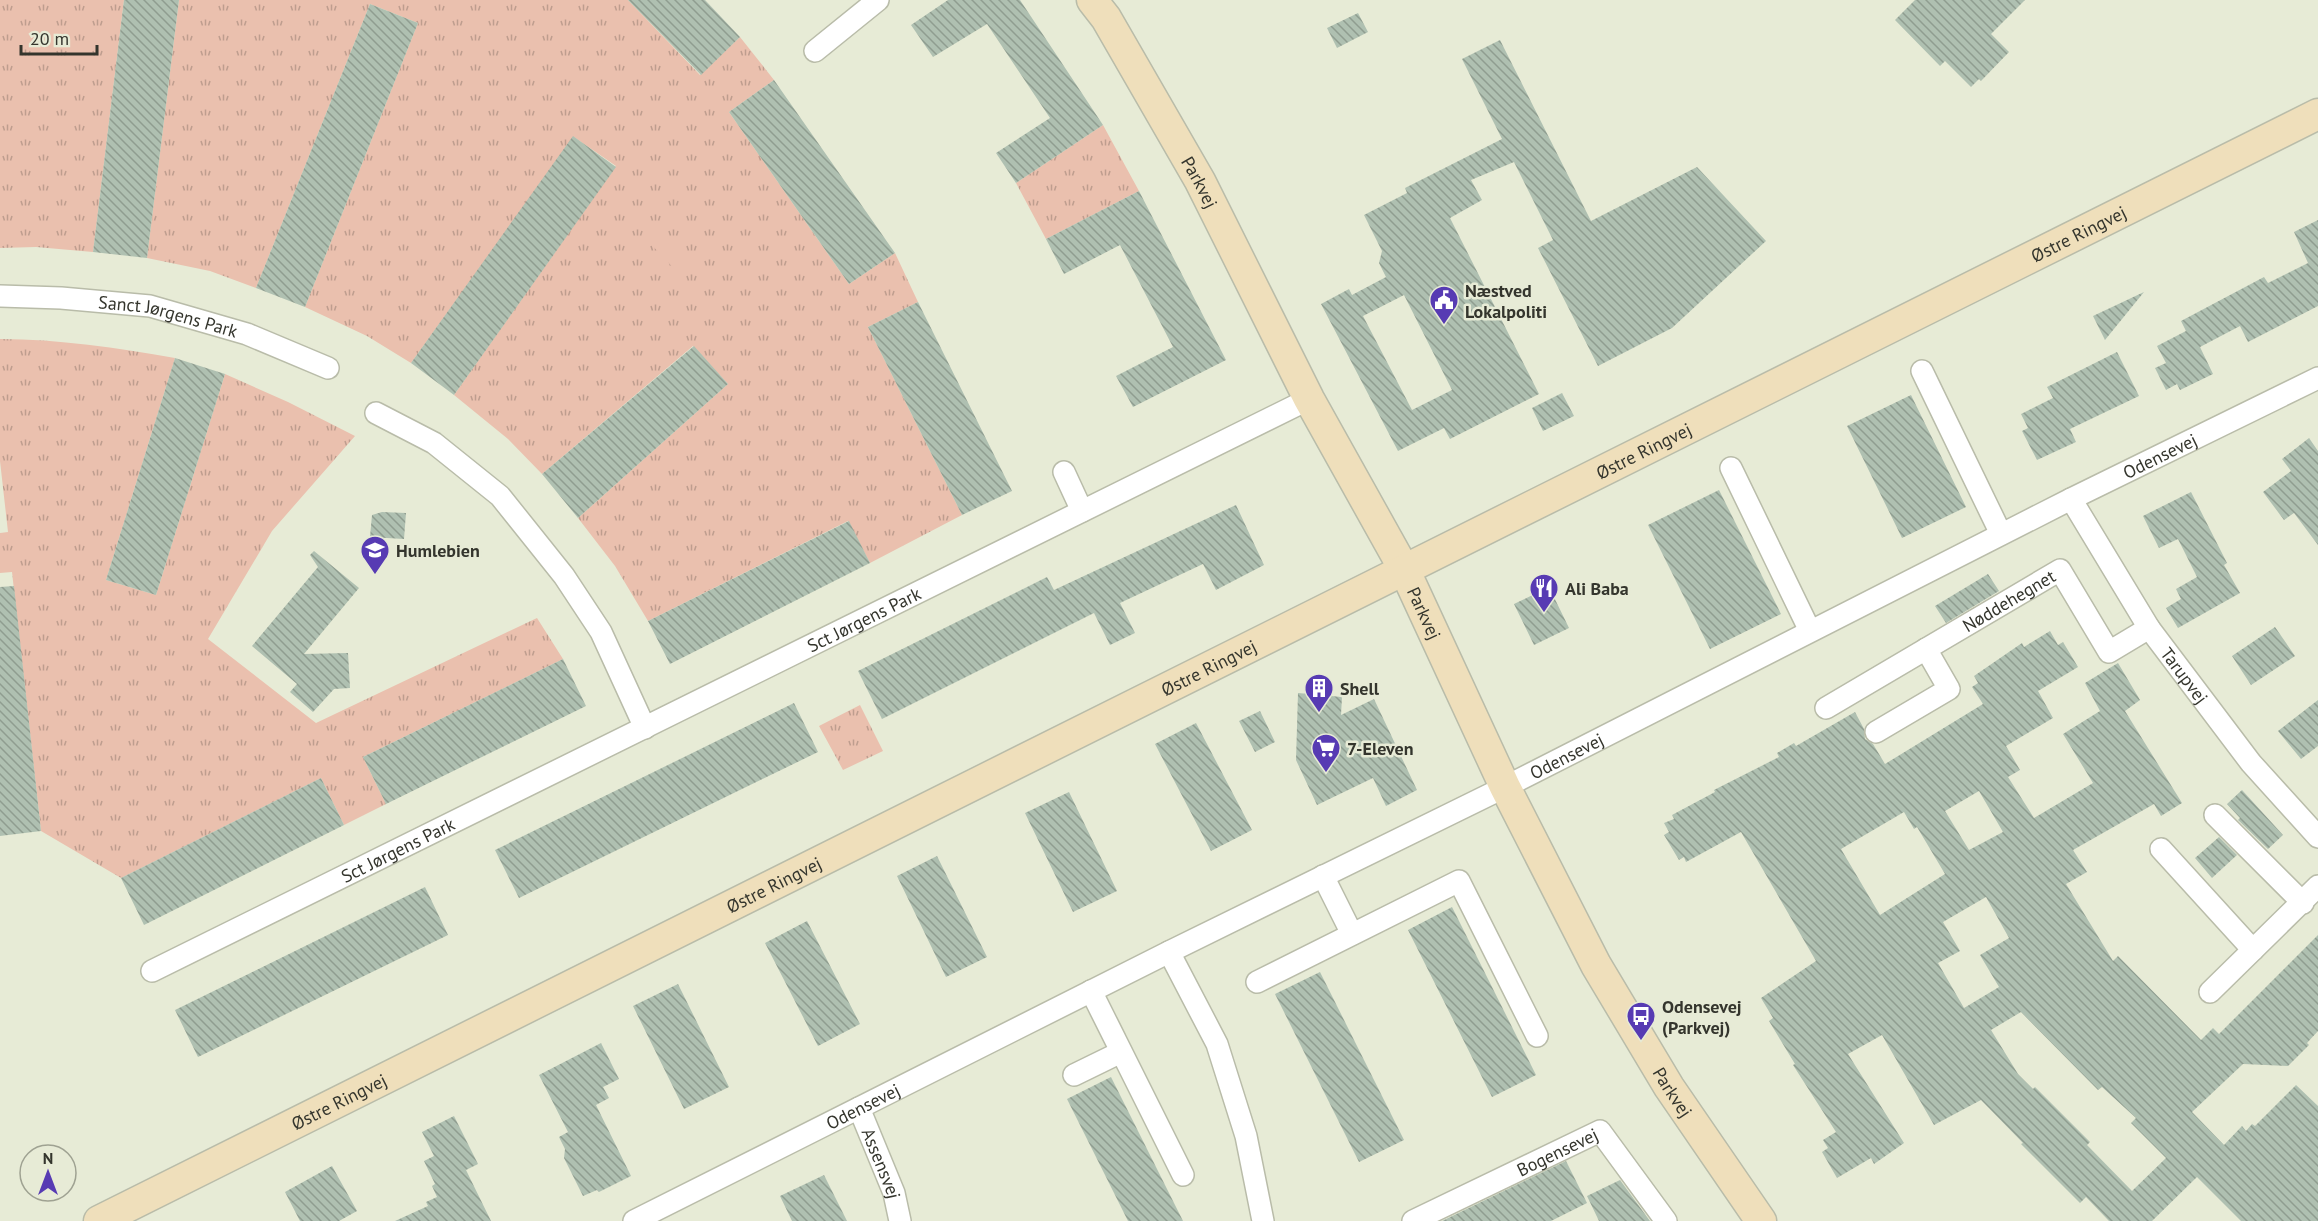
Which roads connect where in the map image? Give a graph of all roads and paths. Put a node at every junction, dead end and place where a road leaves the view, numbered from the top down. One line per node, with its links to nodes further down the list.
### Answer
1 (878, 0): 3 (street)
2 (1092, 0): 9 (street, Parkvej)
3 (815, 51)
4 (2318, 114): 16 (street, Østre Ringvej)
5 (0, 296): 6 (street, Sanct Jørgens Park)
6 (328, 368)
7 (1922, 371): 15 (street)
8 (2318, 378): 13 (street, Odensevej)
9 (1309, 399): 14 (street, Sct Jørgens Park); 16 (street, Parkvej)
10 (376, 413): 21 (street)
11 (1731, 468): 18 (street)
12 (1064, 471): 14 (street)
13 (2071, 499): 15 (street, Odensevej); 17 (street, Tarupvej)
14 (1082, 511): 21 (street, Sct Jørgens Park)
15 (2001, 534): 18 (street, Odensevej)
16 (1404, 571): 23 (street, Parkvej); 42 (street, Østre Ringvej)
17 (2149, 628): 19 (street, Nøddehegnet); 25 (street, Tarupvej)
18 (1810, 631): 23 (street, Odensevej)
19 (1926, 649): 20 (street, Nøddehegnet); 22 (street)
20 (1826, 708)
21 (645, 728): 33 (street, Sct Jørgens Park)
22 (1876, 732)
23 (1505, 787): 27 (street, Odensevej); 48 (street, Parkvej)
24 (2215, 815): 29 (street)
25 (2318, 837)
26 (2161, 849): 31 (street)
27 (1323, 876): 30 (street); 32 (street, Odensevej)
28 (2318, 886): 29 (street)
29 (2303, 903): 31 (street)
30 (1352, 934): 34 (street); 37 (street)
31 (2253, 950): 36 (street)
32 (1169, 952): 35 (street, Odensevej); 45 (street)
33 (152, 971)
34 (1257, 982)
35 (1091, 991): 38 (street); 40 (street, Odensevej)
36 (2210, 992)
37 (1537, 1036)
38 (1121, 1052): 39 (street); 41 (street)
39 (1074, 1075)
40 (859, 1108): 43 (street, Odensevej); 44 (street, Assensvej)
41 (1183, 1175)
42 (99, 1221)
43 (634, 1221)
44 (900, 1221)
45 (1263, 1221)
46 (1413, 1221): 47 (street, Bogensevej)
47 (1666, 1221)
48 (1761, 1221)

